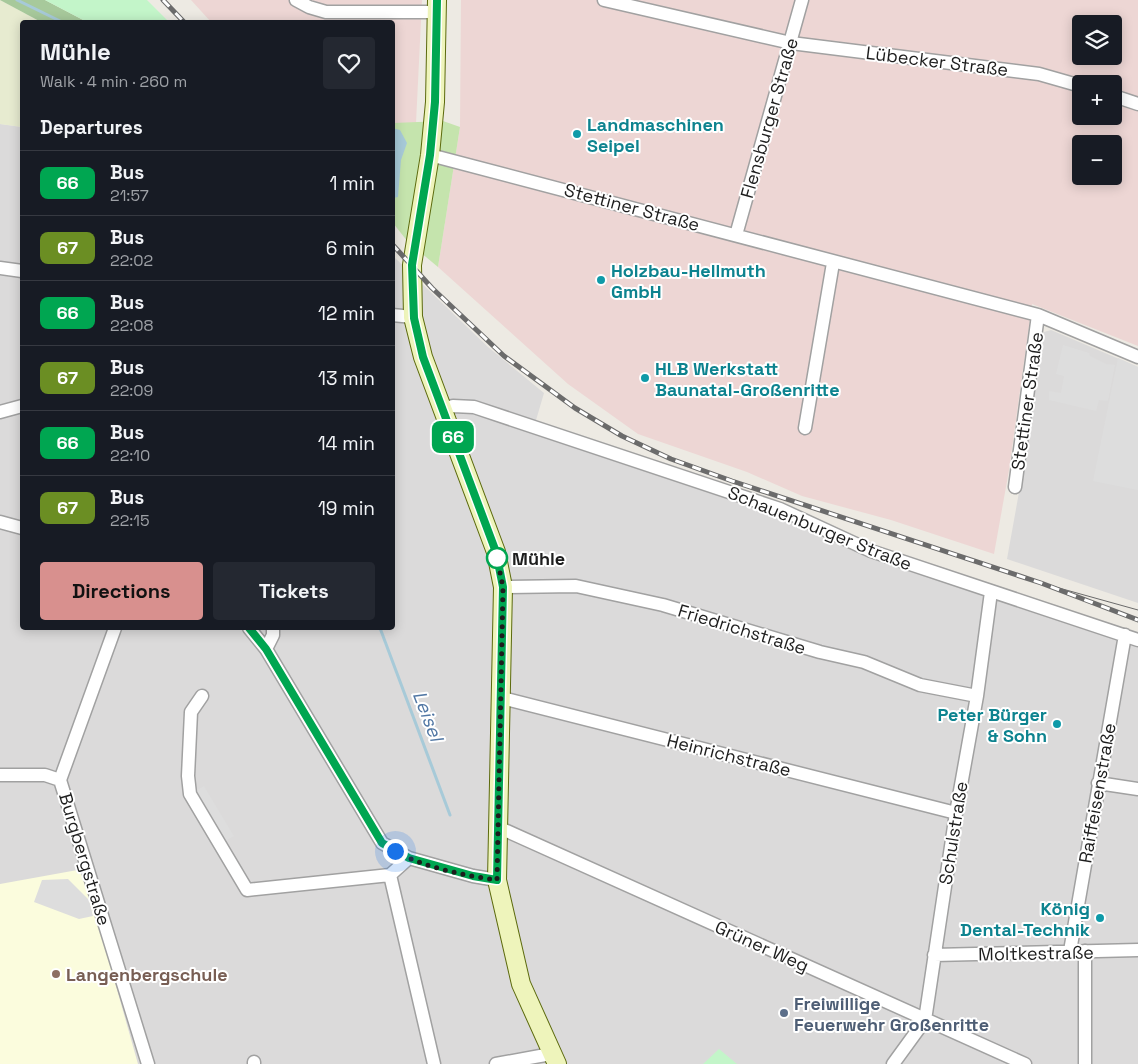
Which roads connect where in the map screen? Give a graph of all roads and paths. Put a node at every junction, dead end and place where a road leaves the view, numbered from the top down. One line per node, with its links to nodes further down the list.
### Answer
1 (296, 0): 4 (street)
2 (604, 0): 5 (street, Lübecker Straße)
3 (802, 0): 5 (street, Flensburger Straße)
4 (437, 6): 9 (street)
5 (791, 43): 6 (street, Lübecker Straße); 10 (street, Flensburger Straße)
6 (1072, 83)
7 (1122, 99): 8 (street)
8 (1138, 104)
9 (430, 155): 10 (street, Stettiner Straße); 16 (street)
10 (736, 235): 11 (street, Stettiner Straße)
11 (833, 263): 15 (street, Stettiner Straße); 21 (street)
12 (0, 268): 13 (street)
13 (20, 271)
14 (395, 315): 16 (street)
15 (1038, 315): 17 (street, Stettiner Straße); 22 (street, Stettiner Straße)
16 (414, 318): 19 (street)
17 (1138, 357)
18 (20, 407): 20 (street)
19 (443, 409): 25 (street); 26 (street, Schauenburger Straße)
20 (0, 412)
21 (805, 428)
22 (1015, 487)
23 (0, 522): 24 (street)
24 (20, 527)
25 (503, 587): 34 (street, Friedrichstraße); 35 (street)
26 (991, 592): 30 (street, Schauenburger Straße); 34 (street, Schulstraße)
27 (114, 630): 37 (street, Burgbergstraße)
28 (251, 630): 32 (street)
29 (272, 630): 32 (street)
30 (1125, 635): 31 (street, Schauenburger Straße); 38 (street, Raiffeisenstraße)
31 (1138, 640)
32 (266, 649): 42 (street)
33 (202, 696): 43 (street)
34 (977, 696): 40 (street, Schulstraße)
35 (502, 698): 40 (street, Heinrichstraße); 41 (street)
36 (0, 775): 37 (street)
37 (60, 780): 51 (street, Burgbergstraße)
38 (1098, 783): 39 (street); 47 (street, Raiffeisenstraße)
39 (1138, 789)
40 (956, 813): 48 (street, Schulstraße)
41 (500, 828): 44 (street); 49 (street, Grüner Weg)
42 (409, 858): 43 (street); 44 (street)
43 (390, 875): 52 (street)
44 (497, 880): 50 (street)
45 (1138, 950): 46 (street, Moltkestraße)
46 (1085, 951): 47 (street, Moltkestraße); 56 (street)
47 (1070, 952): 48 (street, Moltkestraße)
48 (934, 955): 49 (street, Schulstraße)
49 (925, 1020): 54 (street, Schulstraße); 55 (street, Grüner Weg)
50 (554, 1059): 53 (street)
51 (148, 1064)
52 (434, 1064)
53 (496, 1064)
54 (893, 1064)
55 (1025, 1064)
56 (1085, 1064)

